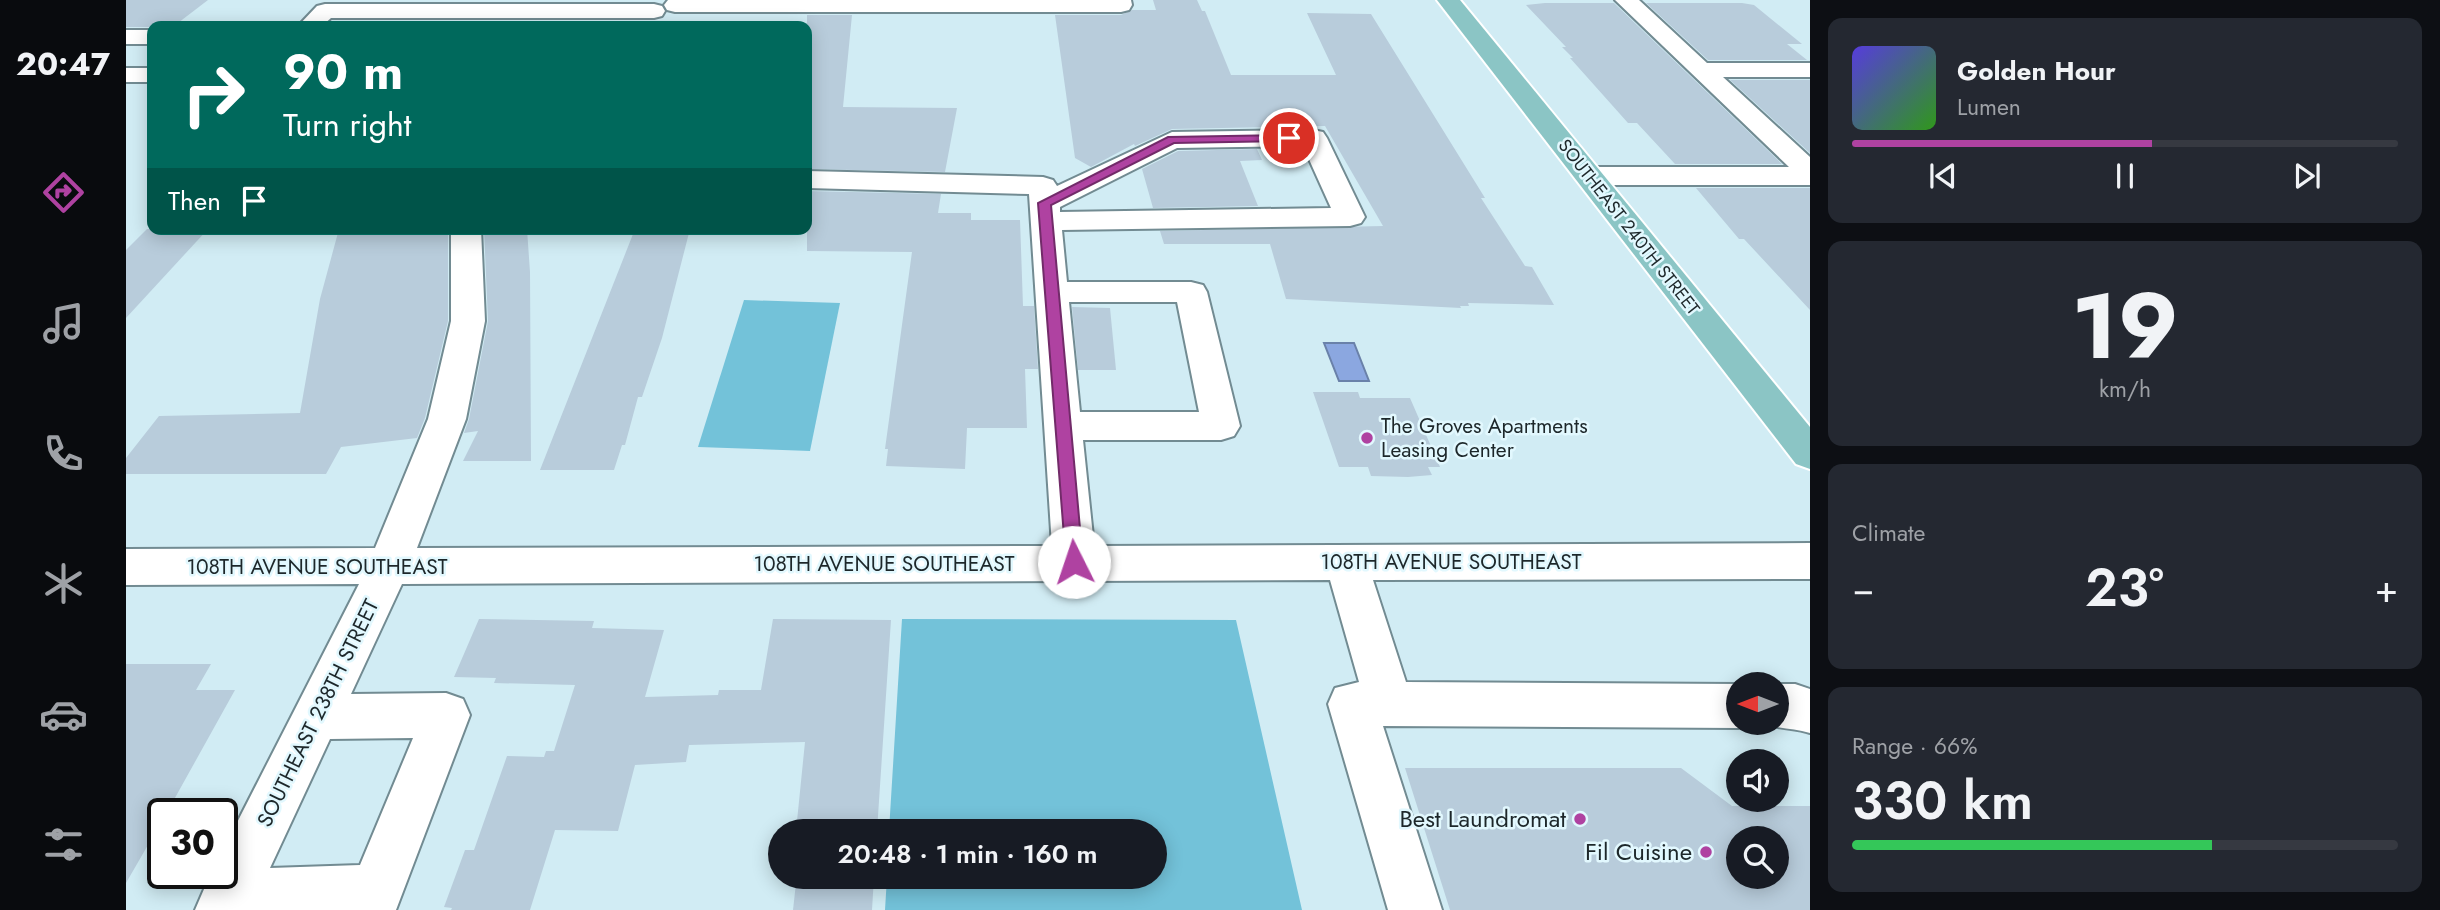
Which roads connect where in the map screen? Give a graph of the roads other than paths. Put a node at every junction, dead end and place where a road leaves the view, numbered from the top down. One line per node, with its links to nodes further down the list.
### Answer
1 (1120, 0): 4 (street)
2 (1448, 0): 13 (main road, SOUTHEAST 240TH STREET)
3 (1626, 0): 9 (street)
4 (673, 5): 5 (street); 6 (street)
5 (314, 21)
6 (623, 21)
7 (126, 37): 8 (street)
8 (147, 37)
9 (1700, 70): 10 (street); 14 (street)
10 (1810, 70)
11 (126, 75): 12 (street)
12 (147, 75)
13 (1582, 167): 14 (street); 20 (main road, SOUTHEAST 240TH STREET)
14 (1805, 168)
15 (812, 179): 16 (street)
16 (1045, 203): 16 (street); 18 (street)
17 (466, 235): 25 (street, SOUTHEAST 238TH STREET)
18 (1052, 292): 19 (street); 19 (street)
19 (1063, 426): 22 (street)
20 (1810, 454)
21 (1810, 561): 23 (street, 108TH AVENUE SOUTHEAST)
22 (1074, 562): 23 (street, 108TH AVENUE SOUTHEAST); 25 (street, 108TH AVENUE SOUTHEAST)
23 (1346, 562): 26 (street)
24 (126, 568): 25 (street, 108TH AVENUE SOUTHEAST)
25 (389, 568): 30 (street, SOUTHEAST 238TH STREET)
26 (1389, 704): 27 (street); 32 (street)
27 (1726, 706)
28 (1789, 706): 29 (street)
29 (1810, 710)
30 (316, 717): 31 (street, SOUTHEAST 238TH STREET); 31 (street)
31 (225, 904)
32 (1415, 910)

